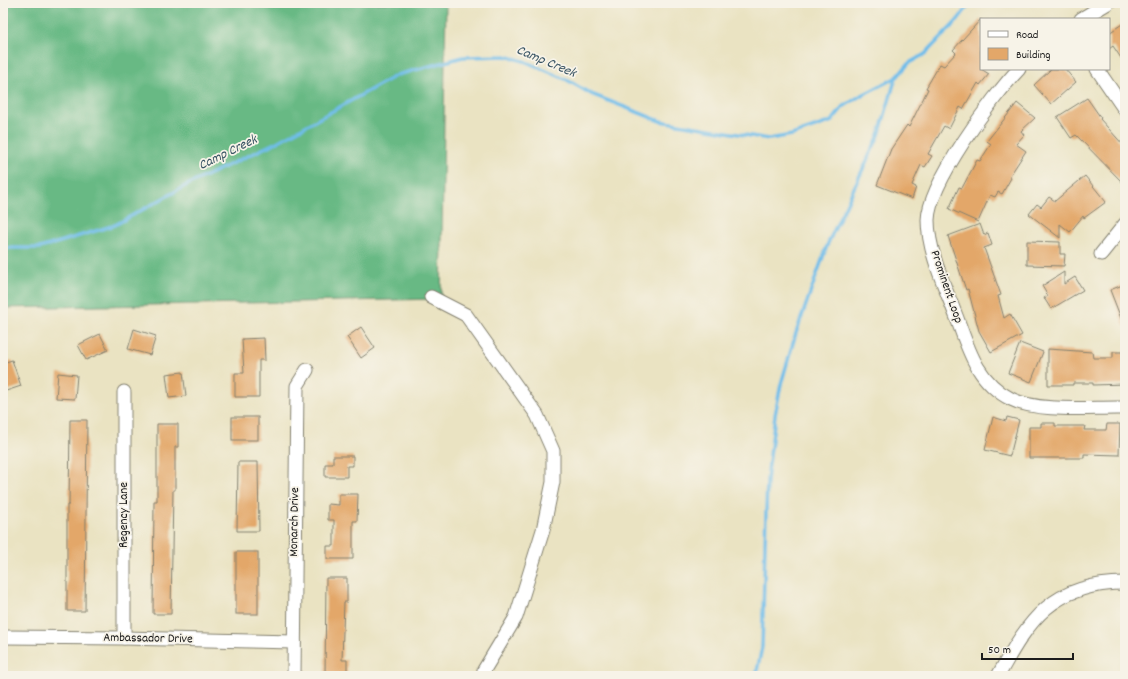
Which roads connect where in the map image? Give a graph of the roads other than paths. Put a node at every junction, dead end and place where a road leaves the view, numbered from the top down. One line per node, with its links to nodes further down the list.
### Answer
1 (1108, 3): 2 (street)
2 (1083, 18)
3 (1018, 70): 11 (street, Prominent Loop)
4 (1098, 70): 5 (street)
5 (1125, 110)
6 (1125, 224): 7 (street)
7 (1101, 254)
8 (432, 297): 17 (street)
9 (307, 370): 15 (street, Monarch Drive)
10 (124, 392): 14 (street, Regency Lane)
11 (1125, 408)
12 (1125, 583): 18 (street)
13 (3, 637): 14 (street, Ambassador Drive)
14 (124, 638): 15 (street, Ambassador Drive)
15 (294, 642): 16 (street, Monarch Drive)
16 (294, 676)
17 (483, 676)
18 (998, 676)

